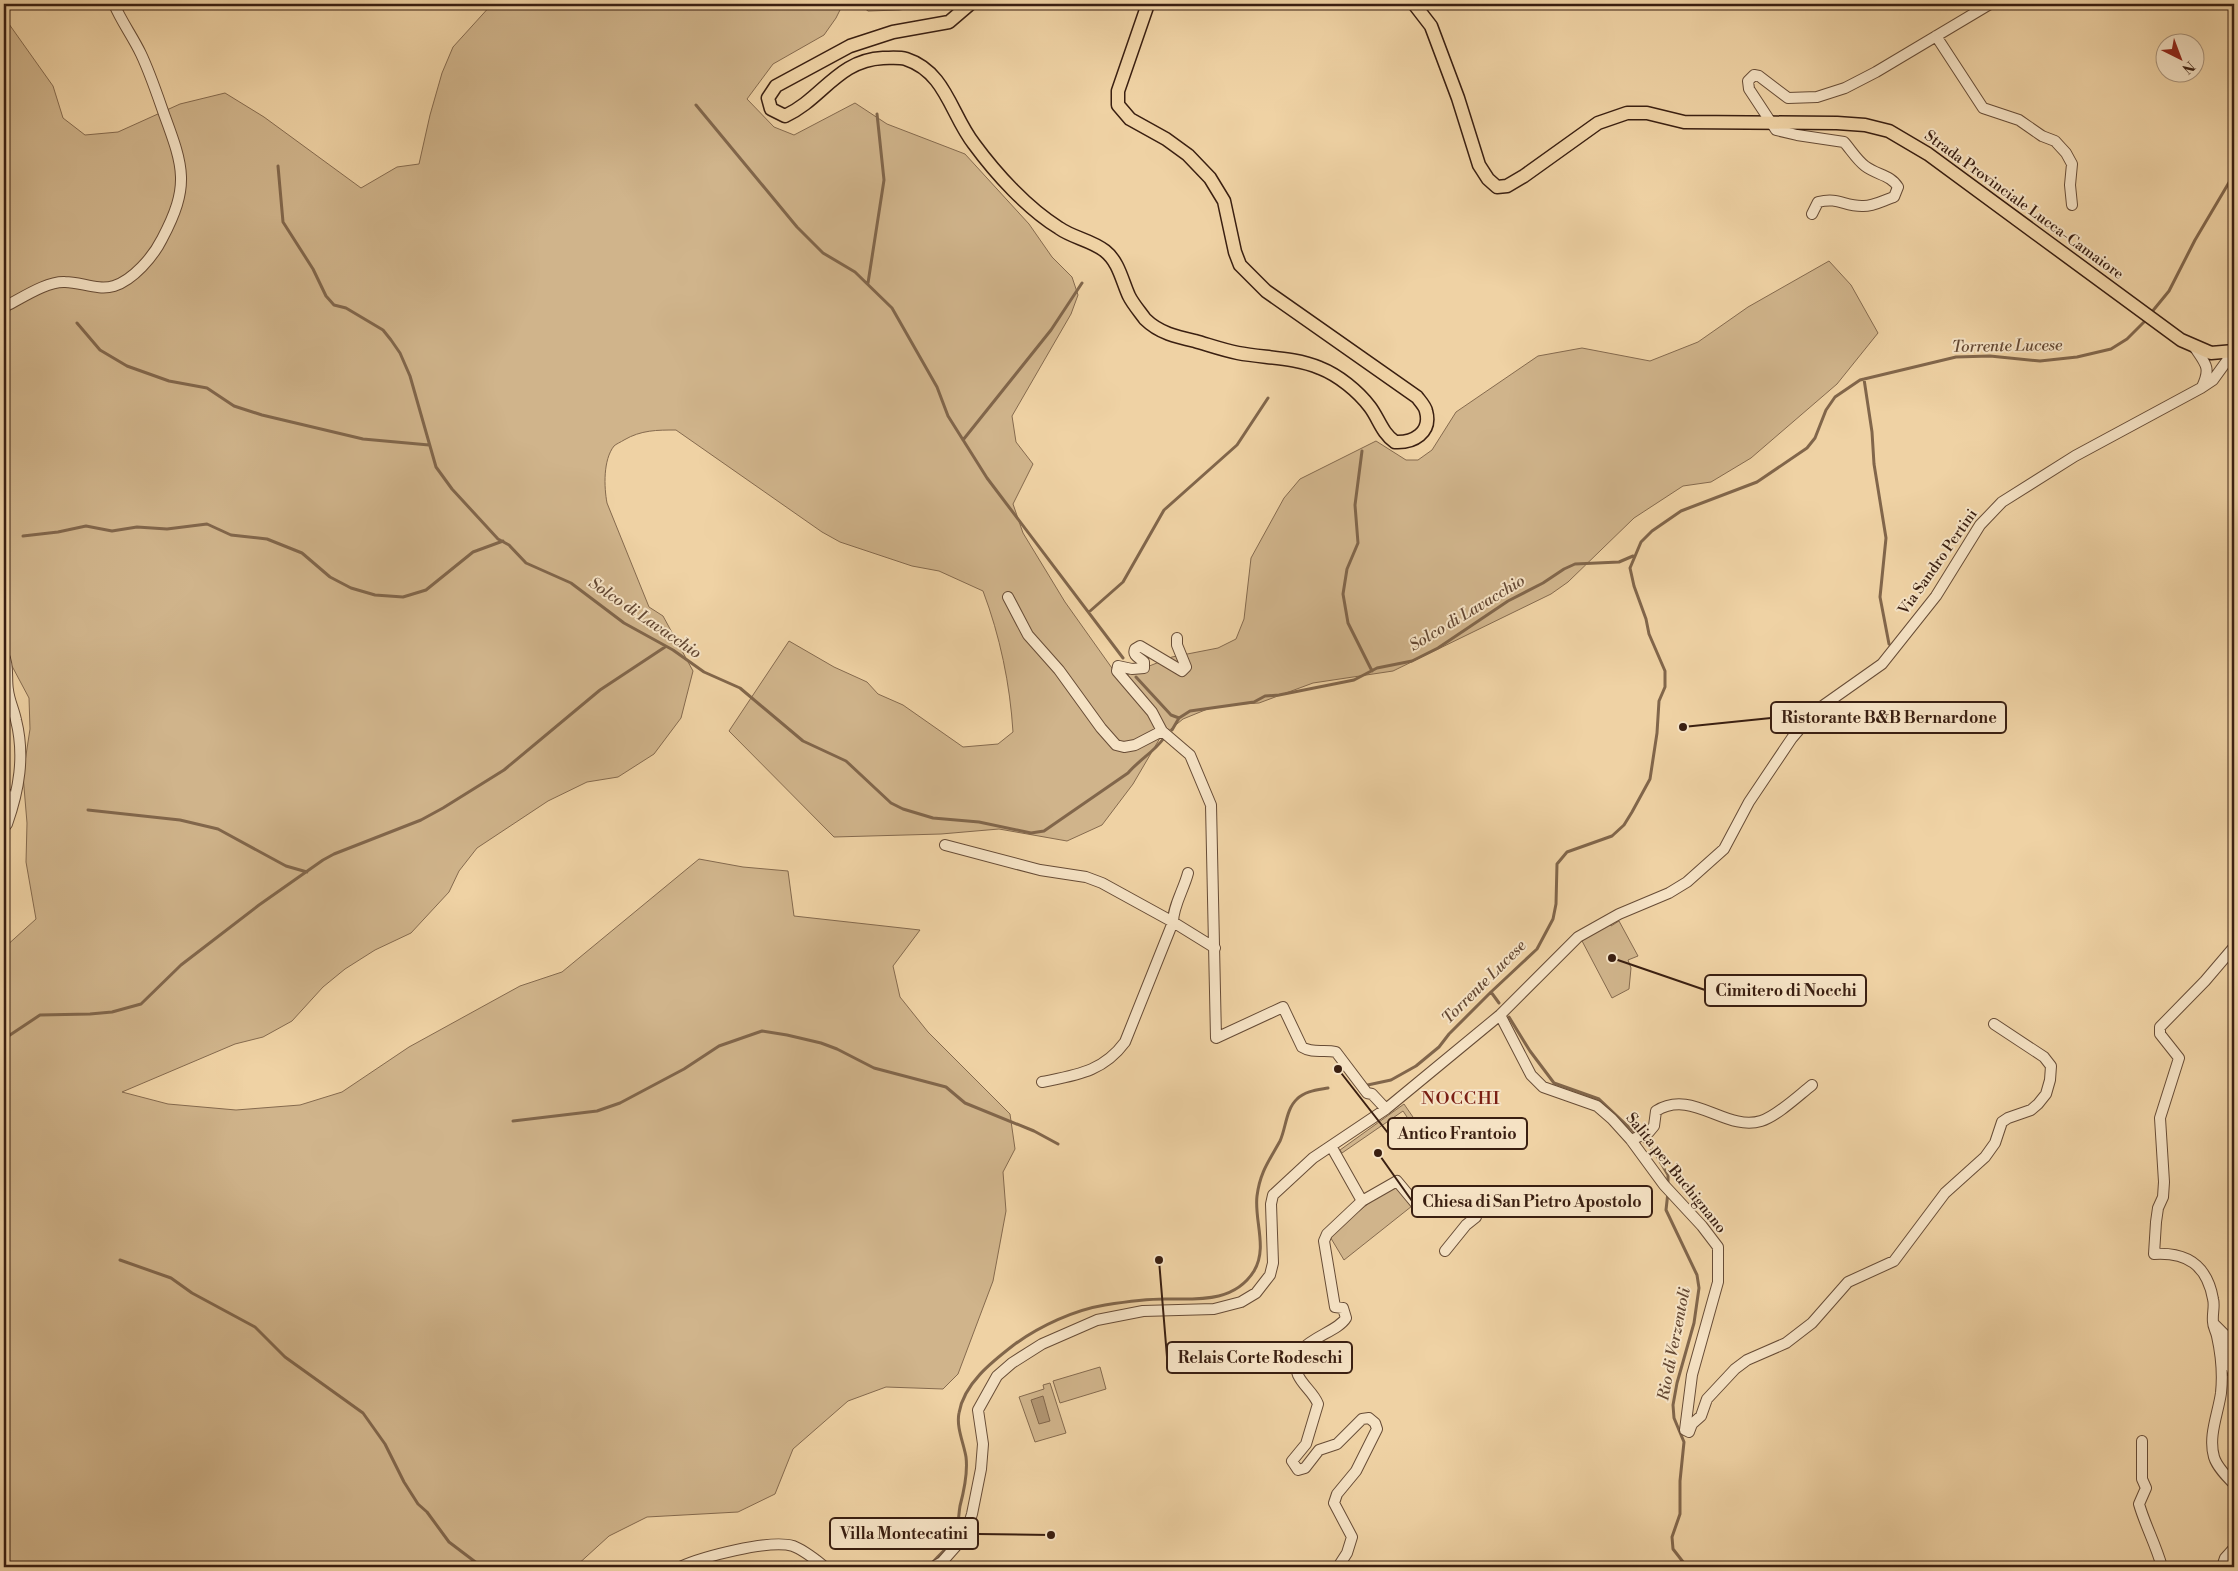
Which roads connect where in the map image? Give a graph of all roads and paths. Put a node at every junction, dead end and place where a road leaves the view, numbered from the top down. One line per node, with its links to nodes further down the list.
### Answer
1 (114, 4): 10 (street)
2 (970, 4): 3 (main road)
3 (1148, 4)
4 (1414, 4): 7 (main road, Strada Provinciale Lucca-Camaiore)
5 (1990, 4): 6 (street)
6 (1936, 36): 7 (street); 8 (street)
7 (1771, 122): 9 (street); 11 (main road, Strada Provinciale Lucca-Camaiore)
8 (2072, 204)
9 (1812, 214)
10 (4, 310)
11 (2195, 348): 12 (main road, Strada Provinciale Lucca-Camaiore); 13 (street)
12 (2234, 351): 13 (street, Via Sandro Pertini)
13 (2201, 388): 26 (street, Via Sandro Pertini)
14 (1008, 597): 17 (street)
15 (1177, 638): 17 (street)
16 (4, 656): 20 (street)
17 (1162, 731): 25 (street)
18 (4, 795): 19 (street)
19 (4, 807)
20 (4, 826)
21 (945, 845): 23 (street)
22 (1188, 873): 23 (street)
23 (1173, 922): 25 (street); 28 (street)
24 (2234, 947): 35 (street)
25 (1215, 948): 30 (street)
26 (1500, 1015): 30 (street, Via Sandro Pertini); 31 (street, Salita per Buchignano)
27 (1994, 1024): 31 (street, Salita per Buchignano)
28 (1042, 1082)
29 (1812, 1085): 31 (street)
30 (1386, 1109): 32 (street, Via Sandro Pertini)
31 (1631, 1140)
32 (1331, 1146): 33 (street); 41 (street, Via Sandro Pertini)
33 (1362, 1201): 34 (street); 44 (street)
34 (1446, 1251)
35 (2213, 1323): 36 (street); 38 (street)
36 (2234, 1375)
37 (2142, 1441): 45 (street)
38 (2230, 1477): 39 (street)
39 (2234, 1484)
40 (2234, 1548): 46 (street)
41 (937, 1564)
42 (680, 1567): 43 (street)
43 (825, 1567)
44 (1338, 1567)
45 (2162, 1567)
46 (2222, 1567)

